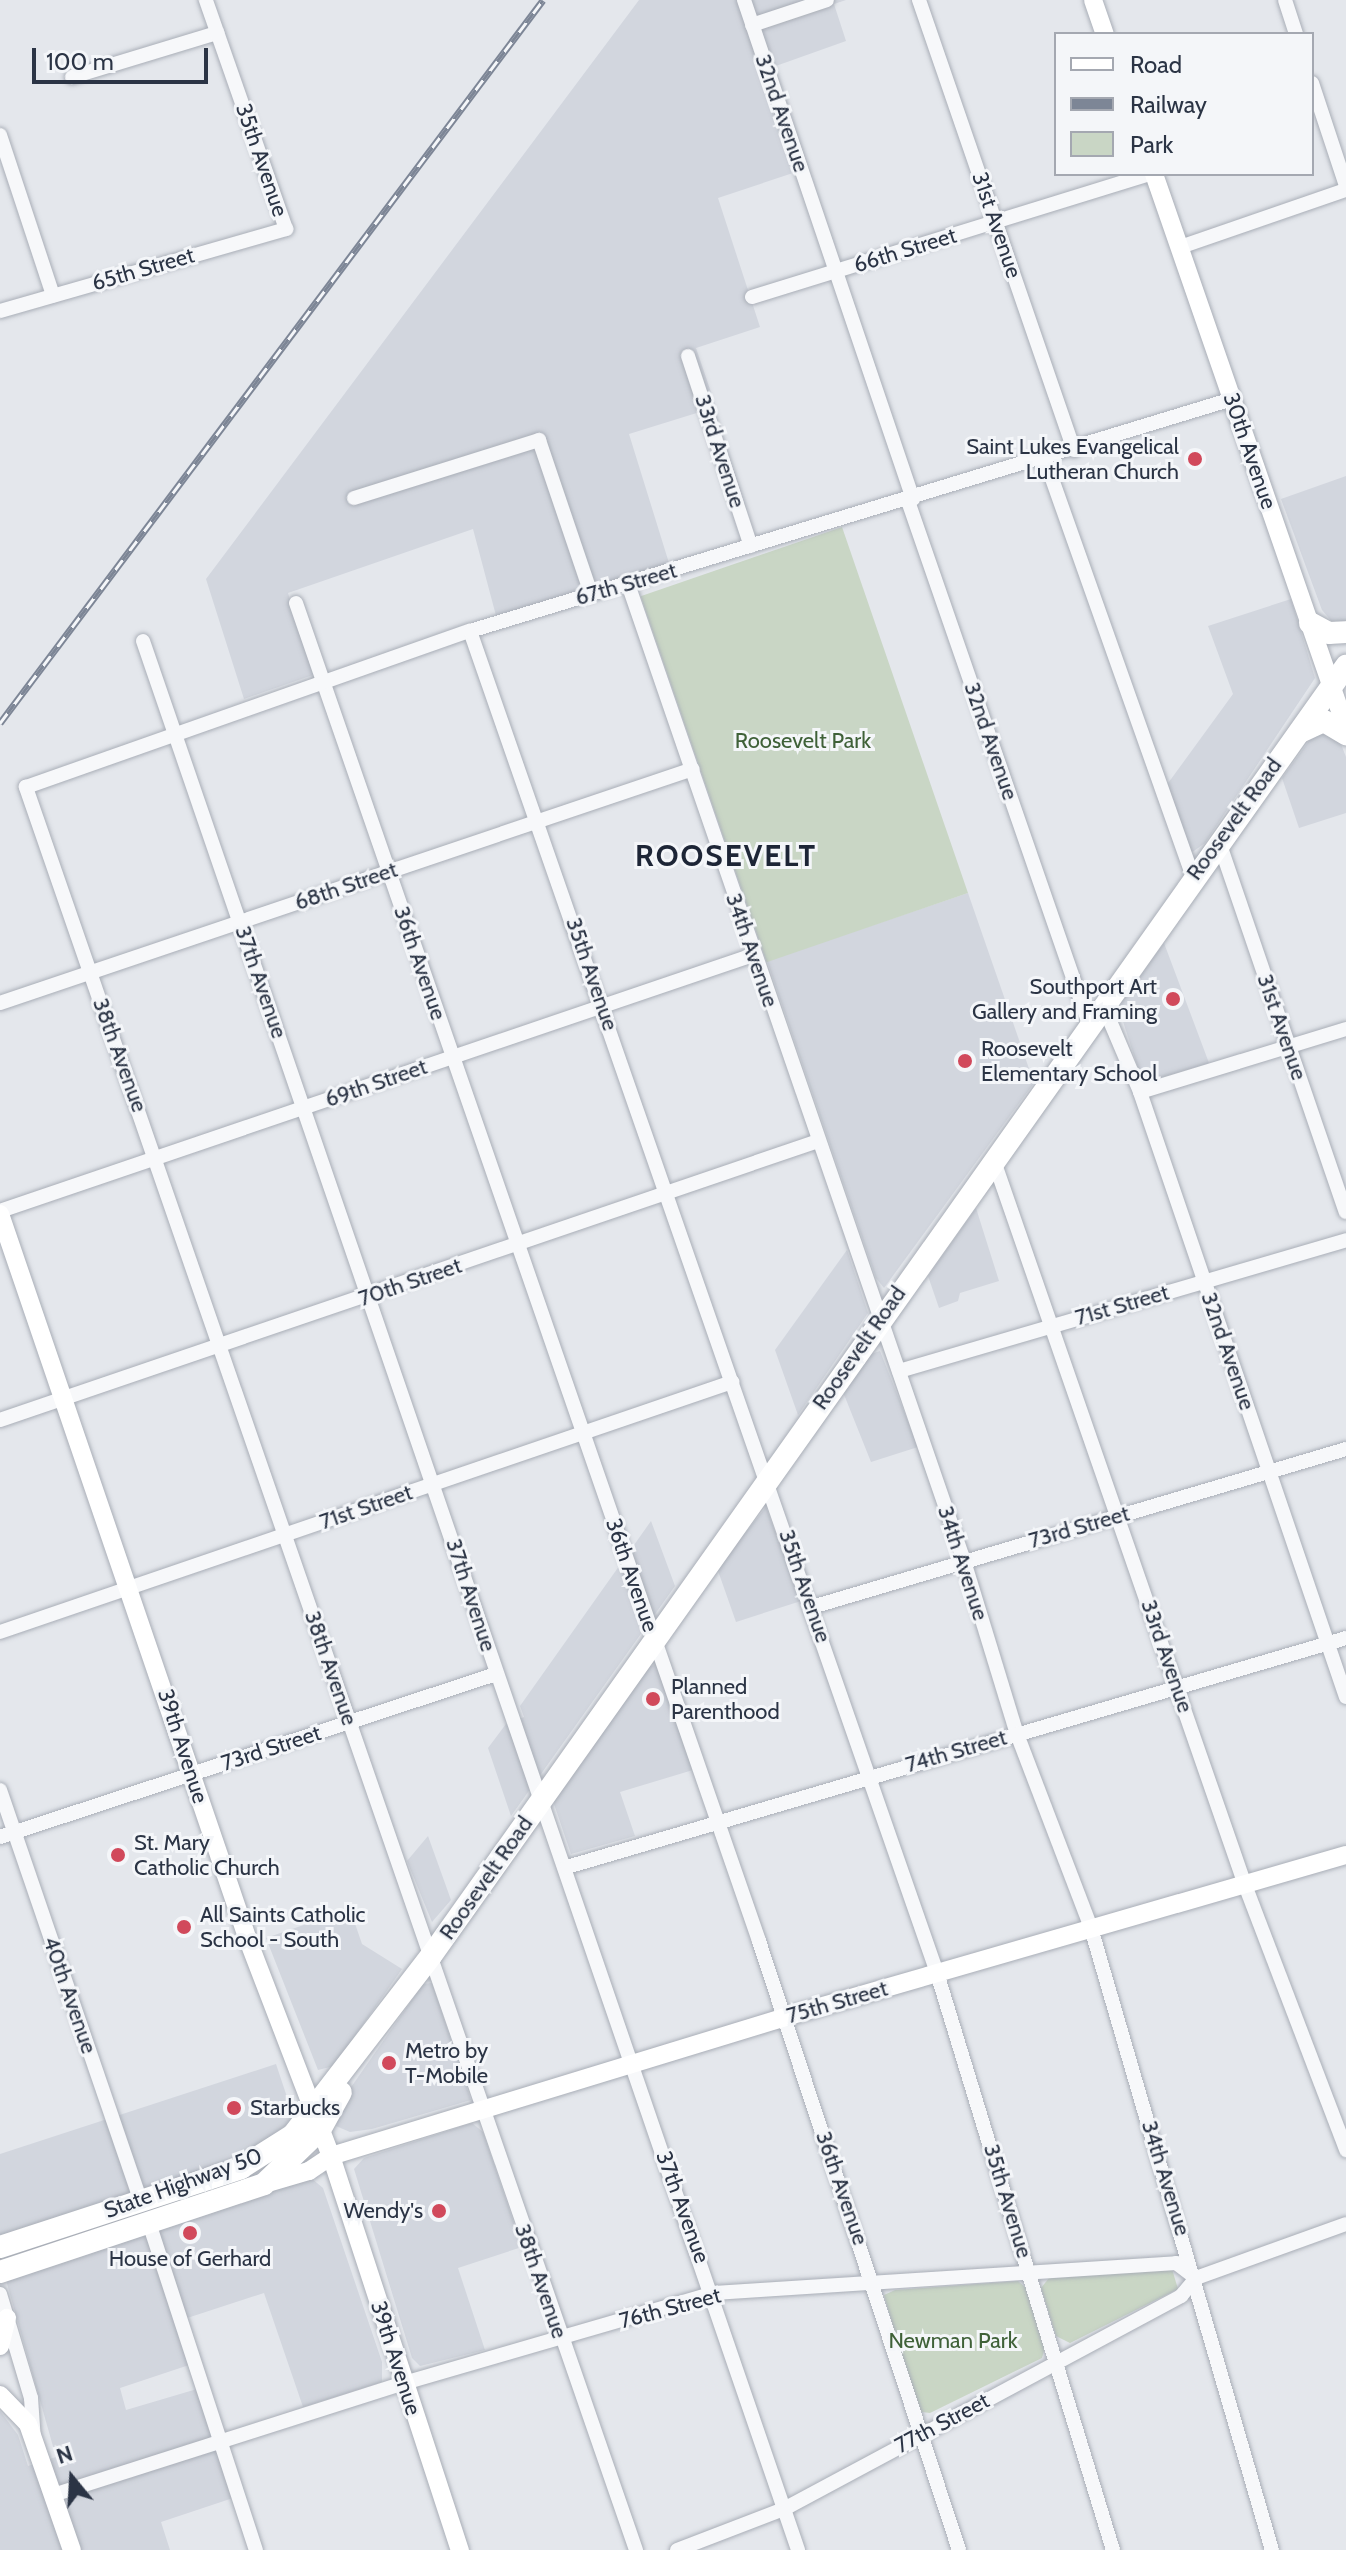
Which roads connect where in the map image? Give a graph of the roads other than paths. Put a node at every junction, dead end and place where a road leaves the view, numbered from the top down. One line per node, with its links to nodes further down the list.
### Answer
1 (206, 0): 10 (street, 35th Avenue)
2 (744, 0): 7 (street, 32nd Avenue)
3 (827, 0): 7 (street)
4 (919, 0): 17 (street, 31st Avenue)
5 (1093, 0): 8 (street)
6 (1285, 0): 9 (street)
7 (752, 25): 20 (street, 32nd Avenue)
8 (1104, 32)
9 (1295, 32)
10 (217, 33): 11 (street); 18 (street, 35th Avenue)
11 (72, 77)
12 (1314, 89): 16 (street)
13 (0, 135): 21 (street)
14 (1146, 176): 17 (street, 66th Street)
15 (1153, 176): 19 (street, 30th Avenue)
16 (1346, 188): 19 (street)
17 (997, 222): 20 (street, 66th Street); 26 (street, 31st Avenue)
18 (286, 229): 21 (street, 65th Street)
19 (1180, 247): 25 (street, 30th Avenue)
20 (835, 271): 22 (street, 66th Street); 29 (street, 32nd Avenue)
21 (53, 295): 23 (street, 65th Street)
22 (752, 297)
23 (0, 311)
24 (688, 356): 30 (street, 33rd Avenue)
25 (1232, 399): 26 (street, 67th Street); 34 (street, 30th Avenue)
26 (1074, 450): 27 (street, 67th Street)
27 (1045, 459): 29 (street, 67th Street); 50 (street)
28 (354, 498): 32 (street)
29 (911, 500): 30 (street, 67th Street); 57 (street, 32nd Avenue)
30 (751, 546): 31 (street, 67th Street)
31 (628, 584): 32 (street, 67th Street); 45 (street, 34th Avenue)
32 (591, 594): 35 (street, 67th Street)
33 (296, 603): 39 (street, 36th Avenue)
34 (1310, 623): 36 (main road); 40 (street, 30th Avenue)
35 (470, 631): 39 (street, 67th Street); 47 (street, 35th Avenue)
36 (1346, 632)
37 (143, 641): 42 (street, 37th Avenue)
38 (1346, 666): 40 (main road, Roosevelt Road)
39 (323, 681): 42 (street, 67th Street); 49 (street, 36th Avenue)
40 (1332, 685): 41 (street, 30th Avenue); 44 (main road, Roosevelt Road)
41 (1346, 728)
42 (175, 734): 46 (street, 67th Street); 51 (street, 37th Avenue)
43 (1346, 734): 44 (main road)
44 (1296, 735): 48 (main road, Roosevelt Road)
45 (693, 769): 47 (street, 68th Street); 52 (street, 34th Avenue)
46 (26, 787): 53 (street, 38th Avenue)
47 (539, 821): 49 (street, 68th Street); 55 (street, 35th Avenue)
48 (1219, 841): 50 (main road, Roosevelt Road); 59 (street, 31st Avenue)
49 (389, 872): 51 (street, 68th Street); 60 (street, 36th Avenue)
50 (1193, 877): 56 (main road, Roosevelt Road)
51 (241, 922): 53 (street, 68th Street); 62 (street, 37th Avenue)
52 (753, 955): 55 (street, 69th Street); 63 (street, 34th Avenue)
53 (91, 973): 54 (street, 68th Street); 64 (street, 38th Avenue)
54 (0, 1003)
55 (603, 1005): 60 (street, 69th Street); 66 (street, 35th Avenue)
56 (1104, 1007): 57 (main road, Roosevelt Road); 61 (street, 32nd Avenue)
57 (1090, 1027): 65 (main road, Roosevelt Road)
58 (1346, 1029): 59 (street)
59 (1289, 1047): 61 (street); 67 (street, 31st Avenue)
60 (452, 1056): 62 (street, 69th Street); 70 (street, 36th Avenue)
61 (1140, 1092): 71 (street, 32nd Avenue)
62 (304, 1108): 64 (street, 69th Street); 72 (street, 37th Avenue)
63 (818, 1141): 66 (street, 70th Street); 73 (street, 34th Avenue)
64 (157, 1158): 68 (street, 69th Street); 75 (street, 38th Avenue)
65 (994, 1161): 73 (main road, Roosevelt Road); 74 (street, 33rd Avenue)
66 (666, 1195): 70 (street, 70th Street); 77 (street, 35th Avenue)
67 (1346, 1212)
68 (0, 1213): 78 (street, 39th Avenue)
69 (1346, 1240): 71 (street, 71st Street)
70 (519, 1245): 72 (street, 70th Street); 80 (street, 36th Avenue)
71 (1204, 1281): 74 (street, 71st Street); 82 (street, 32nd Avenue)
72 (371, 1296): 75 (street, 70th Street); 84 (street, 37th Avenue)
73 (880, 1317): 76 (street, 34th Avenue); 83 (main road, Roosevelt Road)
74 (1051, 1326): 76 (street, 71st Street); 85 (street, 33rd Avenue)
75 (221, 1346): 78 (street, 70th Street); 86 (street, 38th Avenue)
76 (899, 1371): 87 (street, 34th Avenue)
77 (732, 1382): 80 (street, 71st Street); 83 (street, 35th Avenue)
78 (65, 1399): 79 (street, 70th Street); 88 (street, 39th Avenue)
79 (0, 1420)
80 (583, 1433): 84 (street, 71st Street); 92 (street, 36th Avenue)
81 (1346, 1449): 82 (street, 73rd Street)
82 (1269, 1472): 85 (street, 73rd Street); 93 (street, 32nd Avenue)
83 (767, 1476): 89 (street, 35th Avenue); 92 (main road, Roosevelt Road)
84 (436, 1483): 86 (street, 71st Street); 94 (street, 37th Avenue)
85 (1118, 1516): 87 (street, 73rd Street); 95 (street, 33rd Avenue)
86 (286, 1534): 88 (street, 71st Street); 97 (street, 38th Avenue)
87 (964, 1561): 89 (street, 73rd Street); 98 (street, 34th Avenue)
88 (129, 1588): 90 (street, 71st Street); 99 (street, 39th Avenue)
89 (812, 1607): 100 (street, 35th Avenue)
90 (0, 1632)
91 (1346, 1638): 93 (street, 74th Street)
92 (655, 1640): 102 (main road, Roosevelt Road); 103 (street, 36th Avenue)
93 (1328, 1643): 95 (street, 74th Street); 96 (street, 32nd Avenue)
94 (496, 1674): 97 (street, 73rd Street); 102 (street, 37th Avenue)
95 (1178, 1688): 98 (street, 74th Street); 107 (street, 33rd Avenue)
96 (1346, 1697)
97 (349, 1722): 99 (street, 73rd Street); 109 (street, 38th Avenue)
98 (1017, 1734): 100 (street, 74th Street); 108 (street, 34th Avenue)
99 (192, 1774): 104 (street, 73rd Street); 115 (street, 39th Avenue)
100 (870, 1776): 103 (street, 74th Street); 110 (street, 35th Avenue)
101 (0, 1790): 104 (street, 40th Avenue)
102 (543, 1798): 106 (street, 37th Avenue); 109 (main road, Roosevelt Road)
103 (718, 1822): 106 (street, 74th Street); 111 (street, 36th Avenue)
104 (7, 1835): 121 (street, 40th Avenue)
105 (1346, 1855): 107 (street, 75th Street)
106 (567, 1867): 113 (street, 37th Avenue)
107 (1245, 1885): 108 (street, 75th Street); 117 (street, 33rd Avenue)
108 (1091, 1928): 110 (street, 75th Street); 127 (street, 34th Avenue)
109 (431, 1956): 112 (main road, Roosevelt Road); 114 (street, 38th Avenue)
110 (937, 1973): 111 (street, 75th Street); 126 (street, 35th Avenue)
111 (785, 2017): 113 (street, 75th Street); 128 (street, 36th Avenue)
112 (376, 2033): 115 (main road, State Highway 50)
113 (633, 2064): 114 (street, 75th Street); 129 (street, 37th Avenue)
114 (481, 2110): 119 (street, 75th Street); 132 (street, 38th Avenue)
115 (316, 2120): 116 (main road, State Highway 50); 118 (main road, State Highway 50); 119 (street, 39th Avenue)
116 (300, 2149): 118 (street, 75th Street); 119 (street, 75th Street); 120 (main road, State Highway 50)
117 (1346, 2150)
118 (266, 2155): 121 (main road, State Highway 50)
119 (331, 2156): 120 (street, 75th Street); 136 (street, 39th Avenue)
120 (264, 2184): 122 (main road, State Highway 50)
121 (140, 2199): 124 (main road, State Highway 50)
122 (149, 2223): 125 (main road, State Highway 50); 140 (street)
123 (1346, 2224): 127 (street)
124 (0, 2247)
125 (0, 2272)
126 (1030, 2274): 127 (street, 76th Street); 128 (street, 76th Street); 134 (street, 35th Avenue)
127 (1196, 2278): 134 (street, 77th Street); 151 (street, 34th Avenue)
128 (873, 2284): 129 (street, 76th Street); 138 (street, 36th Avenue)
129 (714, 2293): 132 (street, 76th Street); 142 (street, 37th Avenue)
130 (0, 2294): 131 (street)
131 (7, 2318): 133 (street); 139 (street)
132 (560, 2338): 136 (street, 76th Street); 146 (street, 38th Avenue)
133 (0, 2346)
134 (1056, 2364): 138 (street, 77th Street); 150 (street, 35th Avenue)
135 (0, 2382): 137 (street)
136 (404, 2383): 140 (street, 76th Street); 145 (street, 39th Avenue)
137 (6, 2399): 139 (street)
138 (921, 2434): 142 (street, 77th Street); 149 (street, 36th Avenue)
139 (34, 2438): 141 (street)
140 (221, 2439): 141 (street, 76th Street); 144 (street)
141 (53, 2495): 143 (street)
142 (784, 2509): 147 (street, 77th Street); 148 (street, 37th Avenue)
143 (72, 2550)
144 (256, 2550)
145 (460, 2550)
146 (636, 2550)
147 (677, 2550)
148 (798, 2550)
149 (959, 2550)
150 (1113, 2550)
151 (1272, 2550)

